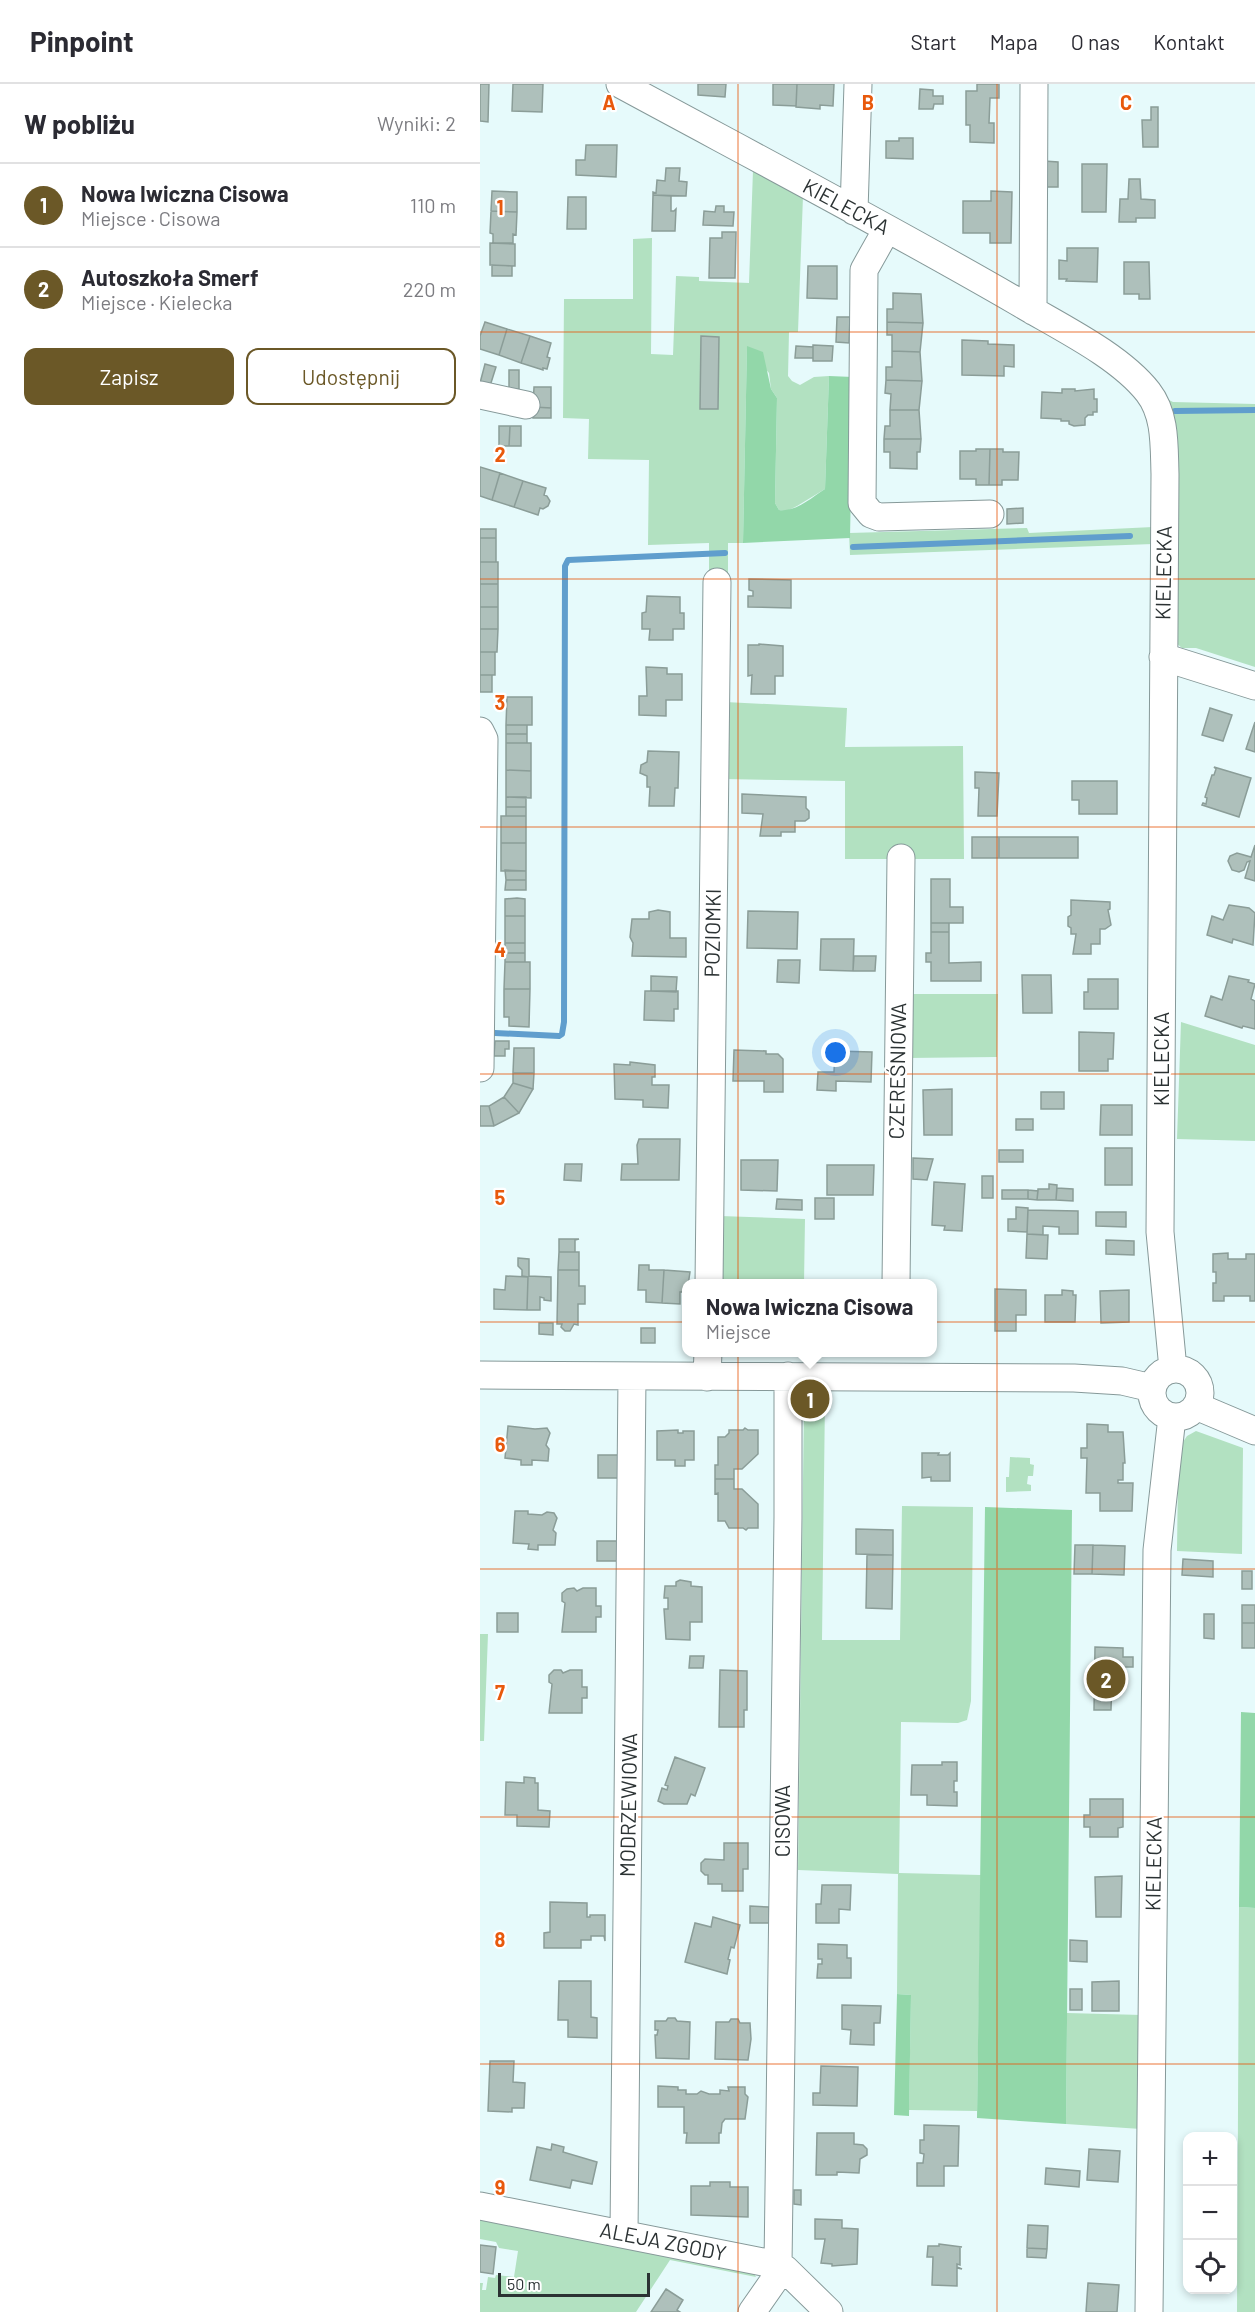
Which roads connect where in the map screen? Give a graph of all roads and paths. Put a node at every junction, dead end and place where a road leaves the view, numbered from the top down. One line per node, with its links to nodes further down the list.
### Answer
1 (620, 84): 4 (street, KIELECKA)
2 (858, 84): 4 (street)
3 (1034, 84): 6 (street)
4 (854, 211): 5 (street, KIELECKA)
5 (887, 229): 6 (street, KIELECKA); 9 (street)
6 (1033, 311): 11 (street, KIELECKA)
7 (480, 395): 8 (street)
8 (526, 405)
9 (990, 514)
10 (717, 582): 17 (street, POZIOMKI)
11 (1163, 657): 12 (street); 21 (street, KIELECKA)
12 (1255, 686)
13 (480, 731): 15 (street)
14 (901, 858): 18 (street, CZEREŚNIOWA)
15 (481, 1007): 16 (street)
16 (480, 1068)
17 (709, 1279)
18 (896, 1279)
19 (895, 1364): 24 (street); 25 (street)
20 (708, 1365): 23 (street); 24 (street)
21 (1173, 1369): 25 (street); 26 (street)
22 (480, 1375): 23 (street)
23 (632, 1376): 29 (street, MODRZEWIOWA)
24 (788, 1376): 30 (street, CISOWA)
25 (1152, 1388): 26 (street)
26 (1184, 1411): 27 (street); 33 (street, KIELECKA)
27 (1255, 1431)
28 (480, 2206): 29 (street, ALEJA ZGODY)
29 (624, 2234): 30 (street, ALEJA ZGODY)
30 (778, 2265): 31 (street); 32 (street, ALEJA ZGODY)
31 (752, 2312)
32 (828, 2312)
33 (1149, 2312)

